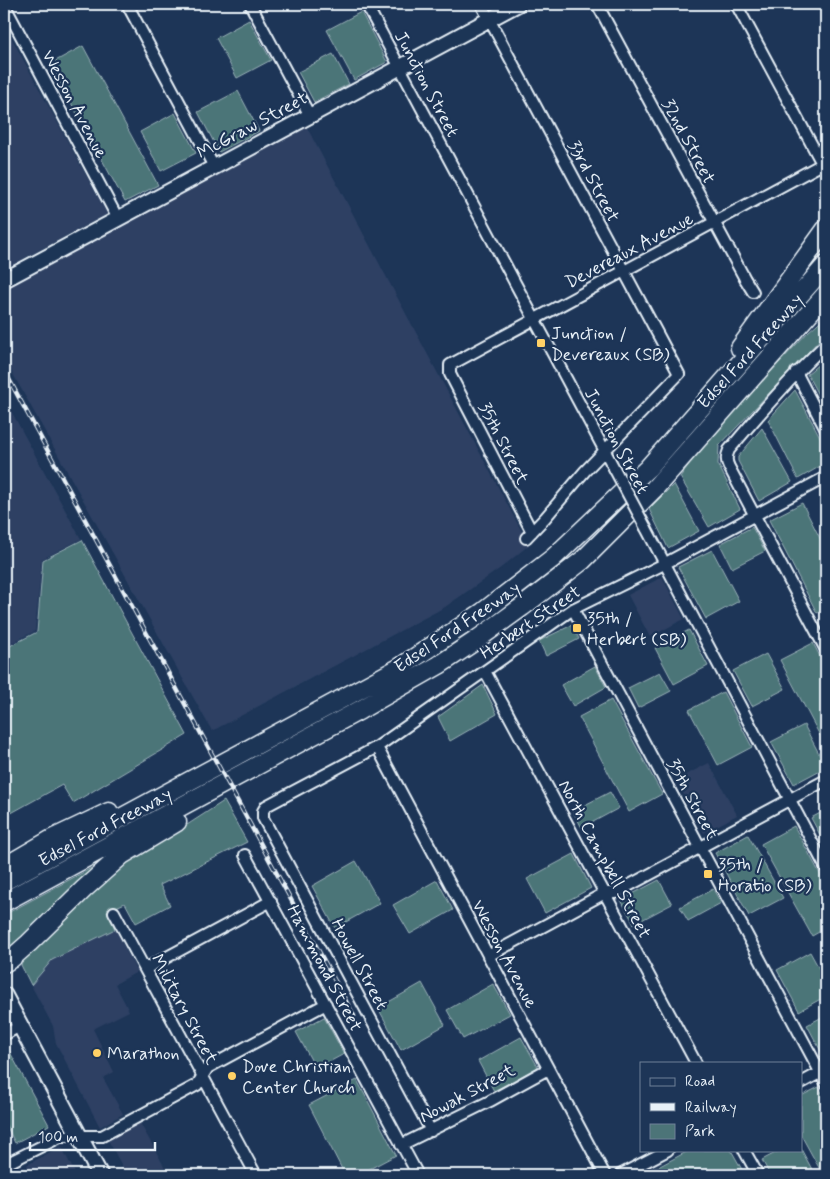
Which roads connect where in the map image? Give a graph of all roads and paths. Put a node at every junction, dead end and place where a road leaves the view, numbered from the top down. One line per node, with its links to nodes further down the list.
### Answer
1 (4, 4): 14 (street, Wesson Avenue)
2 (127, 4): 13 (street)
3 (250, 4): 11 (street)
4 (366, 4): 10 (street, Junction Street)
5 (481, 4): 9 (street, 33rd Street)
6 (518, 4): 9 (street, McGraw Street)
7 (598, 4): 15 (street, 32nd Street)
8 (736, 4): 12 (street)
9 (489, 19): 10 (street, McGraw Street); 18 (street, 33rd Street)
10 (400, 67): 11 (street, McGraw Street); 23 (street, Junction Street)
11 (310, 116): 13 (street, McGraw Street)
12 (825, 166): 15 (street, Devereaux Avenue)
13 (214, 167): 14 (street, McGraw Street)
14 (118, 218): 19 (street, McGraw Street)
15 (714, 222): 18 (street, Devereaux Avenue); 20 (street, 32nd Street)
16 (826, 229): 28 (highway)
17 (826, 265): 28 (highway, Edsel Ford Freeway)
18 (624, 271): 23 (street, Devereaux Avenue); 30 (street, 33rd Street)
19 (4, 280)
20 (754, 292)
21 (826, 294): 24 (highway, Edsel Ford Freeway)
22 (826, 310): 24 (highway)
23 (533, 319): 26 (street, Devereaux Avenue); 30 (street, Junction Street)
24 (784, 343): 39 (highway, Edsel Ford Freeway)
25 (826, 344): 27 (street)
26 (449, 368): 30 (street, 35th Street)
27 (796, 372): 29 (street); 32 (street)
28 (712, 394): 38 (highway, Edsel Ford Freeway)
29 (826, 430)
30 (604, 452): 33 (street, Junction Street, bridge)
31 (826, 477): 32 (street, Herbert Street)
32 (755, 516): 33 (street, Herbert Street); 35 (street)
33 (664, 564): 34 (street, Herbert Street); 41 (street, Junction Street)
34 (573, 609): 36 (street, Herbert Street); 43 (street, 35th Street)
35 (826, 650)
36 (485, 671): 37 (street, Herbert Street); 48 (street, North Campbell Street)
37 (377, 747): 42 (street, Herbert Street); 52 (street, Wesson Avenue)
38 (237, 756): 45 (highway); 47 (highway, Edsel Ford Freeway)
39 (272, 758): 50 (highway, Edsel Ford Freeway); 53 (highway)
40 (826, 780): 41 (street)
41 (790, 800): 43 (street); 46 (street, Junction Street)
42 (263, 811): 65 (street, Howell Street)
43 (700, 848): 48 (street); 61 (street, 35th Street)
44 (245, 855): 49 (street, Hammond Street)
45 (4, 867)
46 (826, 868)
47 (4, 881)
48 (605, 893): 52 (street); 59 (street, North Campbell Street)
49 (271, 901): 54 (street); 56 (street, Hammond Street)
50 (4, 902)
51 (114, 912): 54 (street, Military Street)
52 (488, 956): 60 (street, Wesson Avenue)
53 (4, 963)
54 (145, 969): 62 (street, Military Street)
55 (4, 995): 57 (main road)
56 (326, 1004): 62 (street); 67 (street, Hammond Street)
57 (20, 1026): 58 (street); 66 (main road)
58 (4, 1035)
59 (695, 1062)
60 (548, 1069): 65 (street, Nowak Street); 74 (street, Wesson Avenue)
61 (824, 1072): 63 (street); 64 (street, 35th Street)
62 (203, 1076): 66 (street); 72 (street, Military Street)
63 (802, 1083)
64 (826, 1083)
65 (431, 1131): 67 (street, Nowak Street)
66 (79, 1135): 70 (street); 71 (main road)
67 (401, 1145): 73 (street, Hammond Street)
68 (664, 1152): 75 (street)
69 (745, 1152): 76 (street)
70 (4, 1165)
71 (100, 1175)
72 (256, 1175)
73 (418, 1175)
74 (605, 1175)
75 (620, 1175)
76 (758, 1175)

